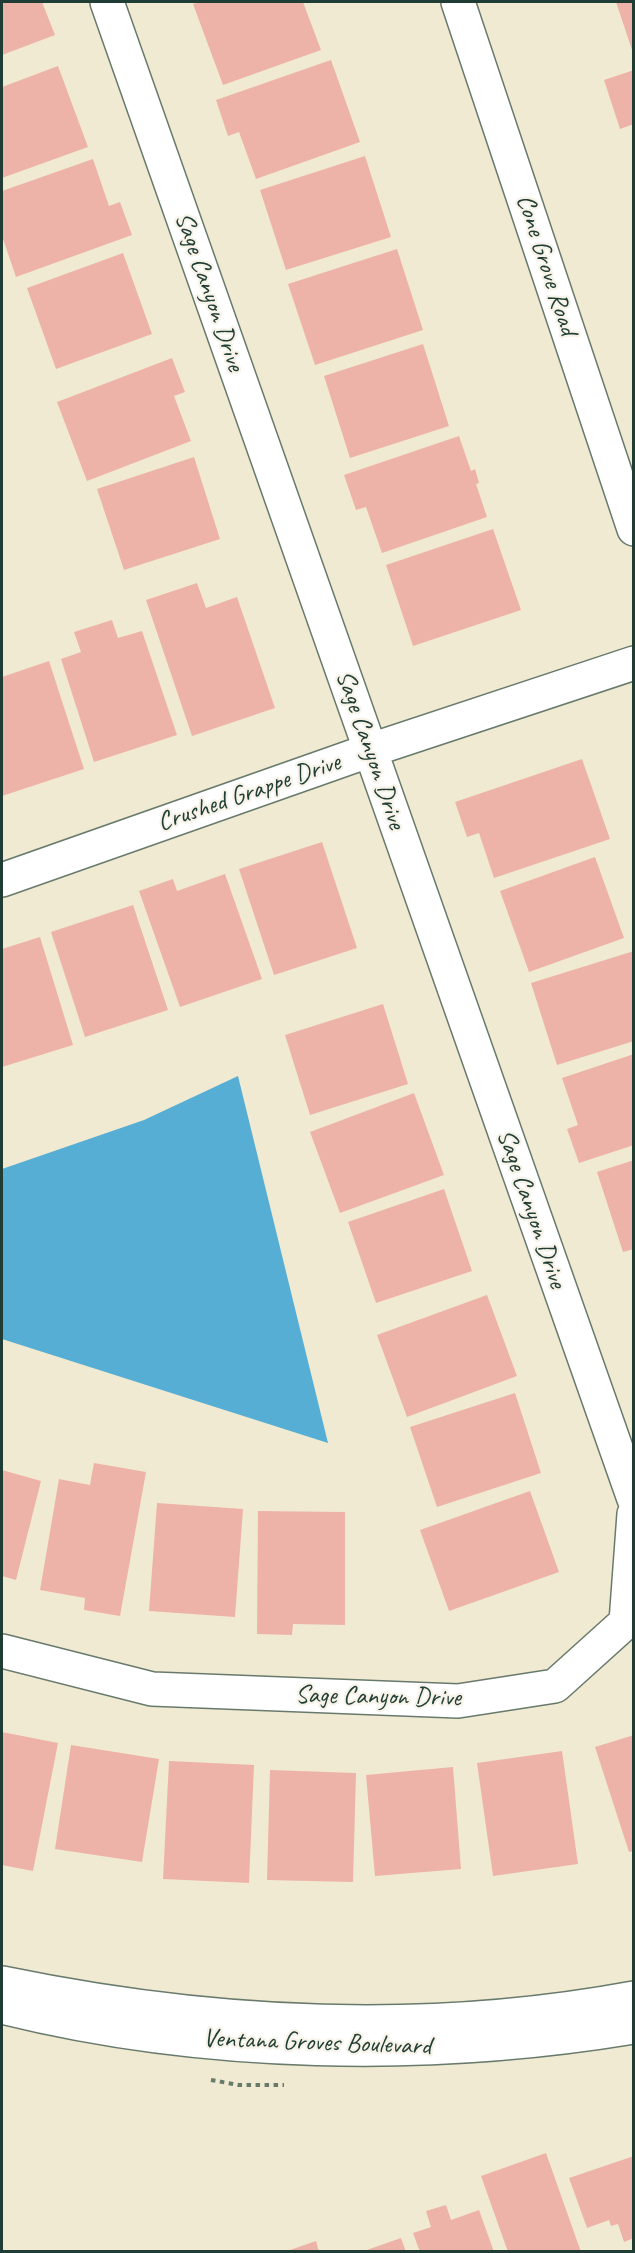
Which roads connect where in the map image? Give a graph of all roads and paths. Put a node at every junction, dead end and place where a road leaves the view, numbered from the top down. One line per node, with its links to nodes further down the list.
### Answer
1 (106, 2): 5 (street, Sage Canyon Drive)
2 (458, 2): 3 (street, Cone Grove Road)
3 (633, 530)
4 (633, 663): 5 (street, Crushed Grappe Drive)
5 (370, 750): 6 (street, Crushed Grappe Drive); 7 (street, Sage Canyon Drive)
6 (2, 880)
7 (633, 1499)
8 (633, 1514): 9 (street, Sage Canyon Drive)
9 (2, 1651)
10 (2, 1983): 11 (street, Ventana Groves Boulevard)
11 (633, 1998)
12 (2, 2007): 13 (street, Ventana Groves Boulevard)
13 (633, 2027)

